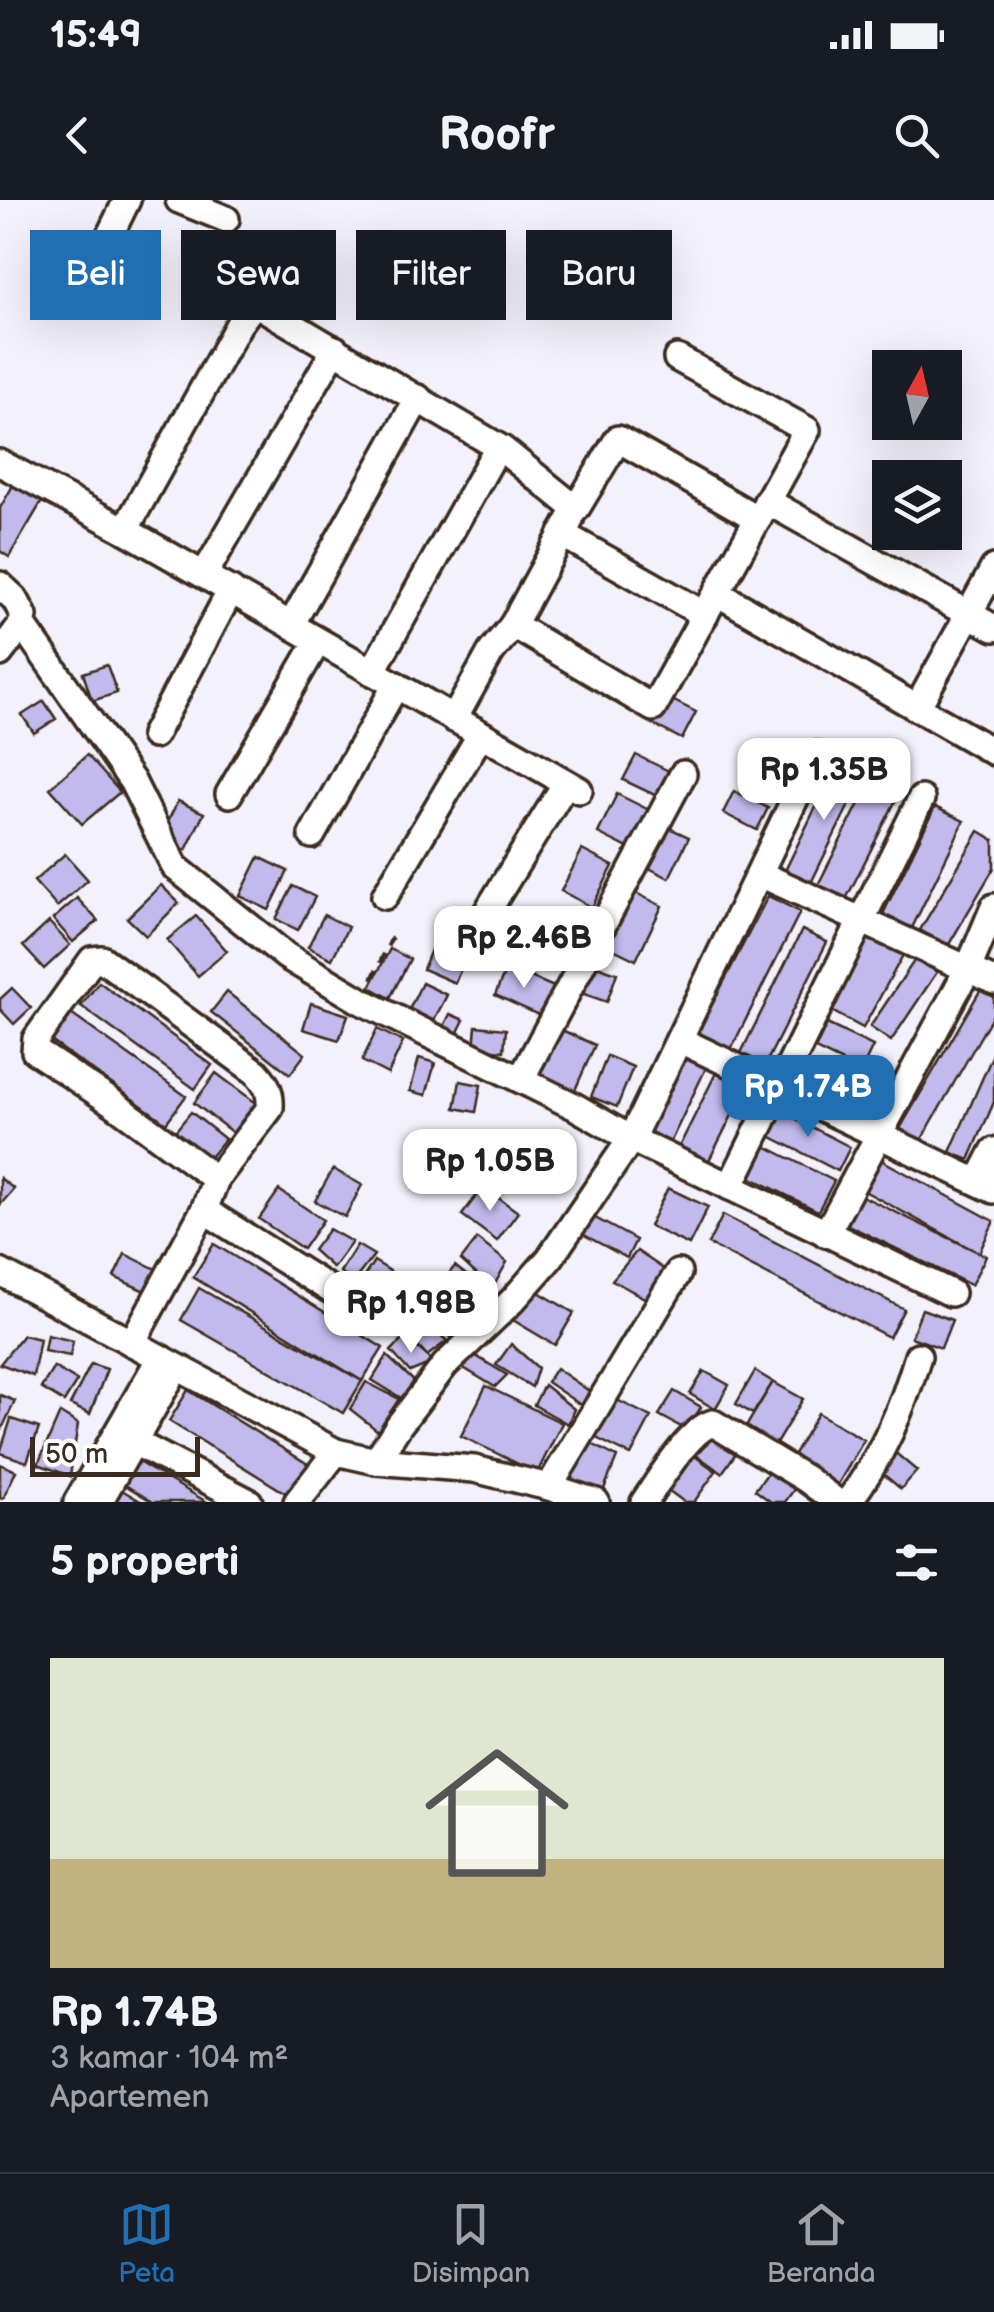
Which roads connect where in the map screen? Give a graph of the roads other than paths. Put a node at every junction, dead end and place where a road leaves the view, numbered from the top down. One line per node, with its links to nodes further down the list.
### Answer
1 (128, 200): 4 (street)
2 (179, 200): 3 (street)
3 (226, 220)
4 (113, 230)
5 (335, 349): 7 (street); 12 (street); 15 (street)
6 (677, 358): 11 (street)
7 (418, 398): 8 (street); 21 (street)
8 (498, 446): 10 (street); 26 (street)
9 (3, 472): 12 (street)
10 (576, 509): 11 (street); 13 (street)
11 (763, 510): 18 (street); 19 (street)
12 (125, 530): 15 (street)
13 (562, 534): 18 (street); 22 (street)
14 (994, 568): 19 (street)
15 (204, 575): 17 (street)
16 (0, 584): 20 (street)
17 (231, 590): 21 (street); 31 (street)
18 (711, 604): 22 (street); 28 (street)
19 (968, 614): 23 (street); 28 (street)
20 (22, 624): 25 (street); 46 (street)
21 (291, 625): 24 (street)
22 (513, 625): 29 (street)
23 (994, 628)
24 (318, 641): 26 (street); 35 (street)
25 (0, 653)
26 (372, 672): 27 (street)
27 (396, 685): 29 (street); 37 (street)
28 (917, 708): 32 (street)
29 (454, 719): 30 (street)
30 (481, 734): 39 (street); 42 (street)
31 (154, 735)
32 (994, 752)
33 (816, 755): 38 (street)
34 (683, 774): 46 (street)
35 (229, 794)
36 (921, 799): 41 (street)
37 (312, 836)
38 (760, 874): 41 (street); 45 (street)
39 (384, 896)
40 (994, 907): 43 (street)
41 (862, 920): 43 (street); 47 (street)
42 (466, 946)
43 (968, 968): 44 (street); 48 (street)
44 (994, 981)
45 (680, 1040): 47 (street); 49 (street)
46 (521, 1079): 49 (street)
47 (777, 1087): 48 (street); 53 (street)
48 (877, 1133): 52 (street); 55 (street)
49 (632, 1139): 53 (street); 65 (street)
50 (994, 1150): 52 (street)
51 (216, 1179): 51 (street); 54 (street)
52 (986, 1186)
53 (730, 1188): 55 (street)
54 (204, 1210): 59 (street); 60 (street)
55 (826, 1234): 58 (street)
56 (0, 1272): 60 (street)
57 (678, 1273): 66 (street)
58 (951, 1293)
59 (372, 1316)
60 (132, 1343): 62 (street)
61 (918, 1356): 74 (street)
62 (167, 1364): 63 (street); 64 (street); 67 (street)
63 (134, 1442): 68 (street); 69 (street)
64 (336, 1452): 65 (street); 70 (street)
65 (376, 1462): 66 (street)
66 (549, 1486): 71 (street)
67 (77, 1502)
68 (100, 1502)
69 (249, 1502)
70 (297, 1502)
71 (596, 1502)
72 (644, 1502): 73 (street)
73 (836, 1502)
74 (848, 1502)

